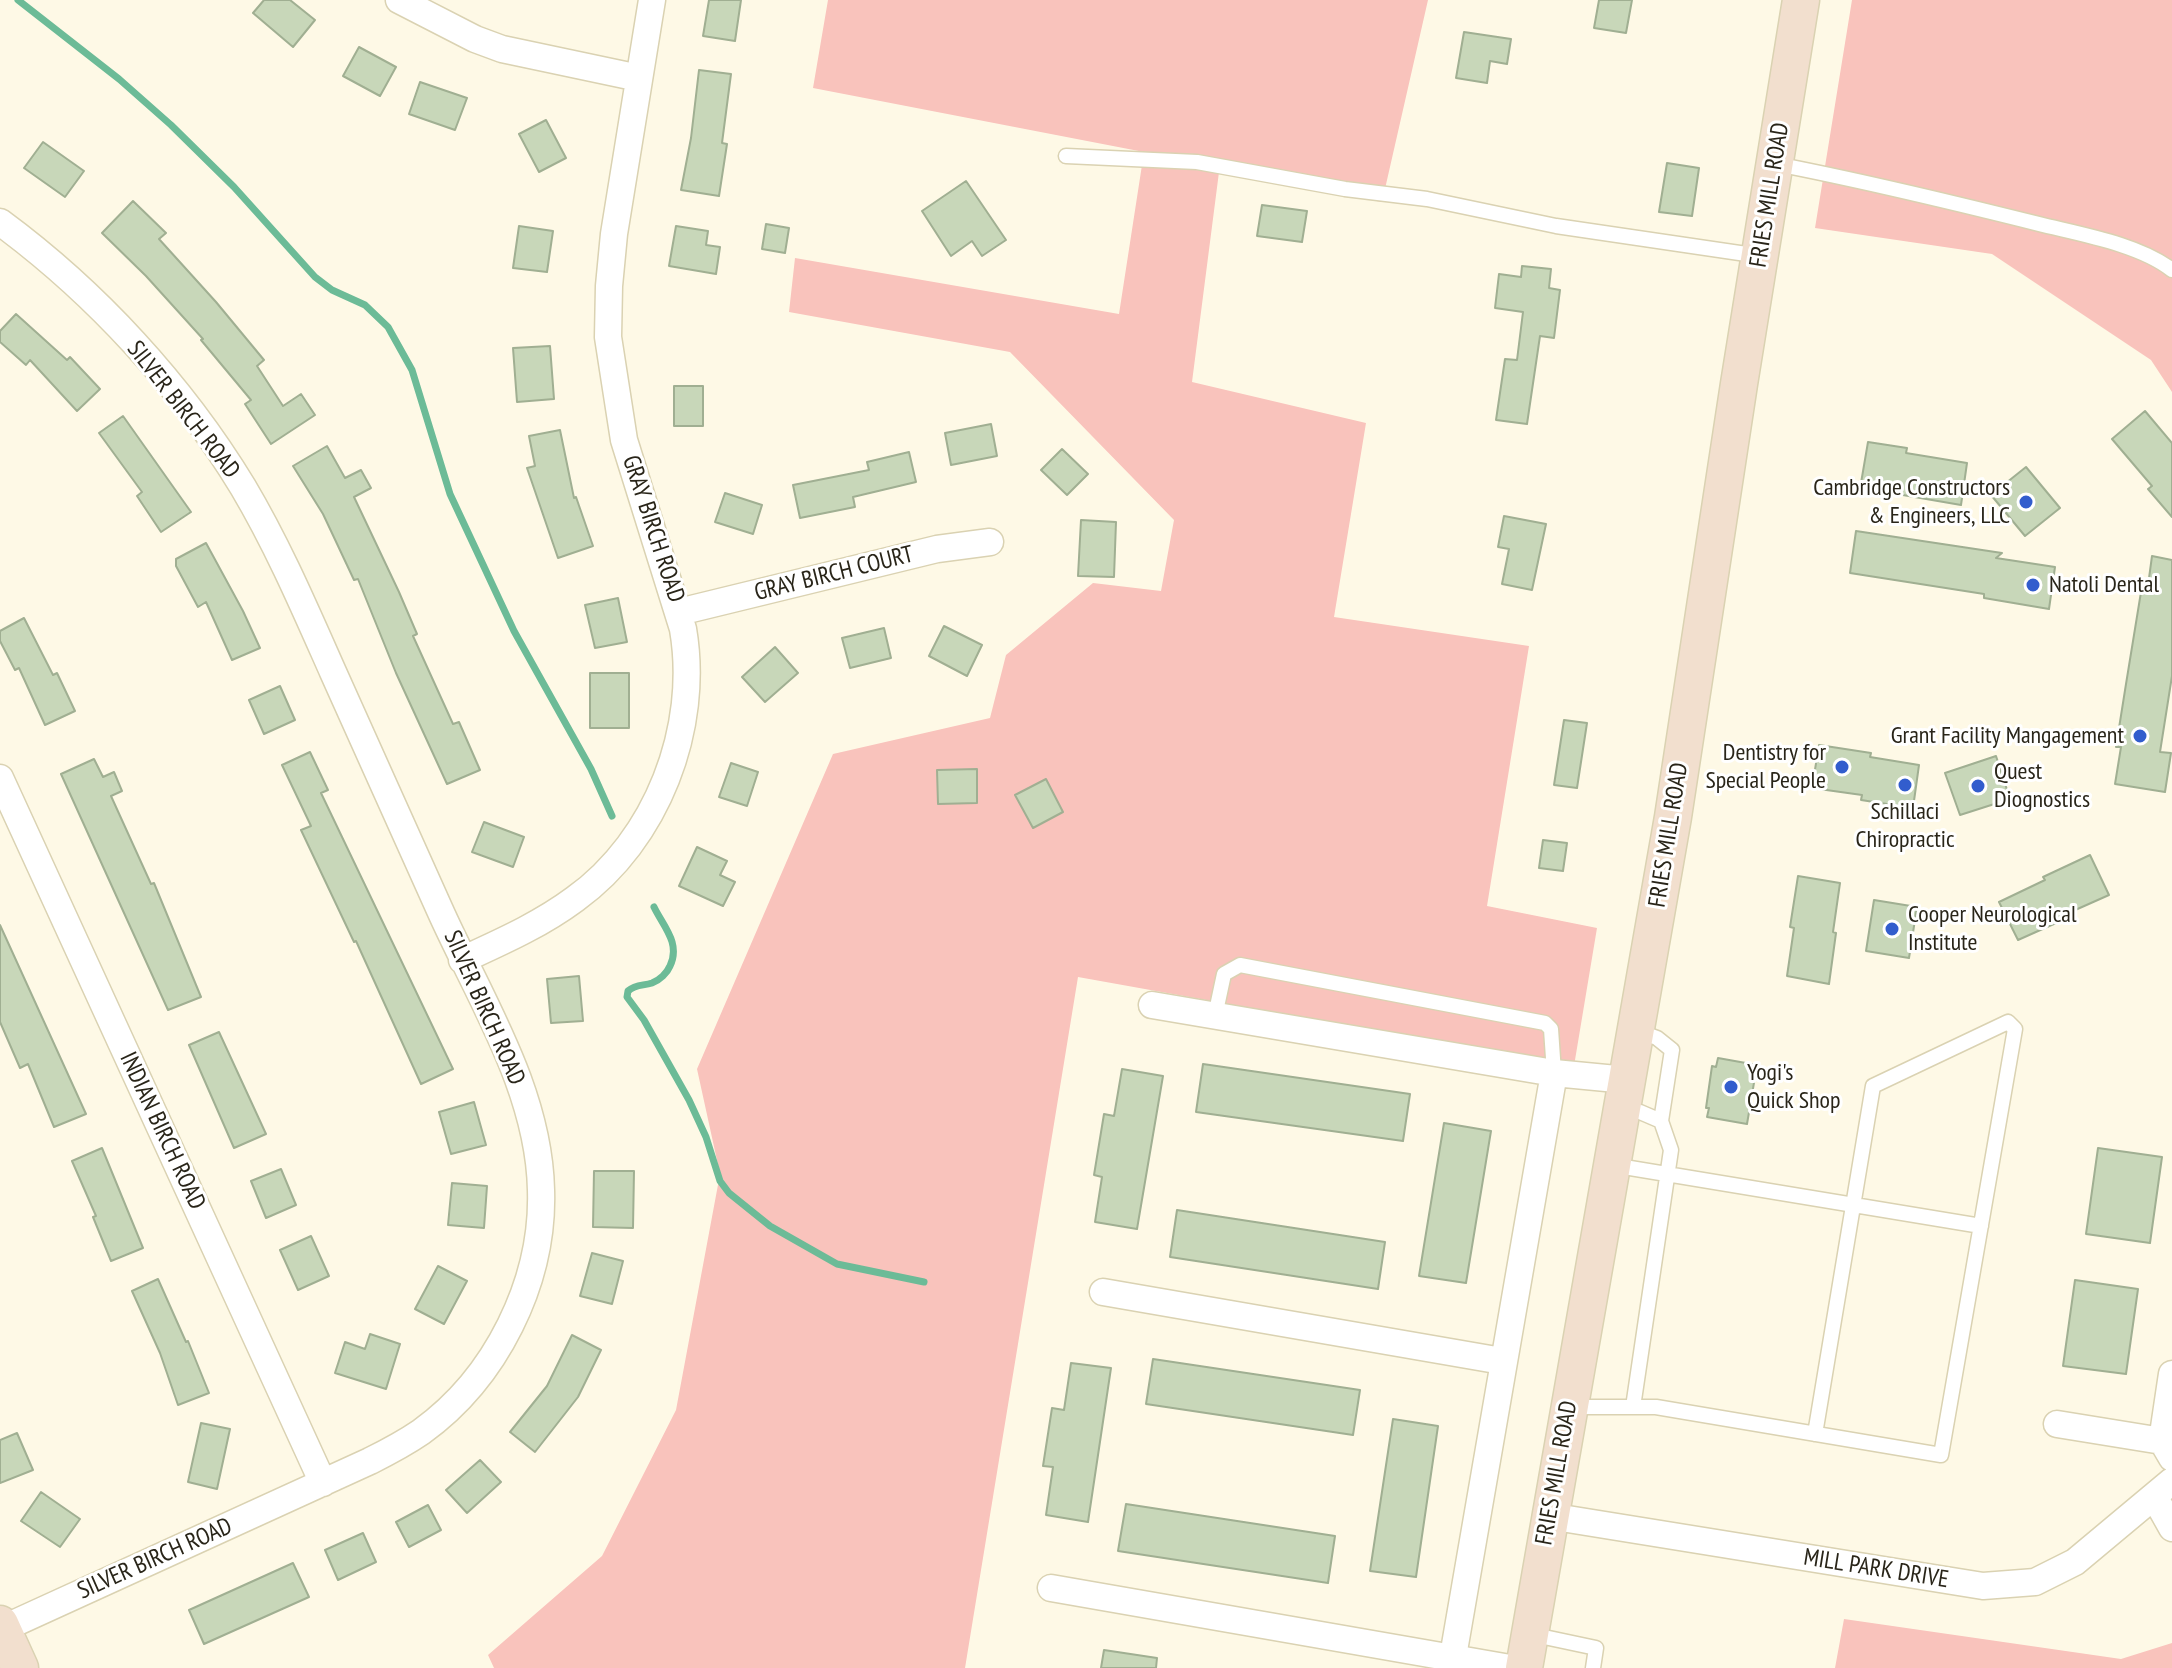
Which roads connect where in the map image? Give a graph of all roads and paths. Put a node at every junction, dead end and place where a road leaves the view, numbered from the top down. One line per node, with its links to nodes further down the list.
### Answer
1 (399, 0): 4 (street)
2 (652, 0): 4 (street, GRAY BIRCH ROAD)
3 (1801, 0): 6 (main road, FRIES MILL ROAD)
4 (639, 78): 11 (street, GRAY BIRCH ROAD)
5 (1066, 156): 8 (lane)
6 (1775, 164): 8 (main road, FRIES MILL ROAD); 9 (lane)
7 (0, 222): 13 (street, SILVER BIRCH ROAD)
8 (1760, 256): 16 (main road, FRIES MILL ROAD)
9 (2172, 270)
10 (990, 542): 11 (street, GRAY BIRCH COURT)
11 (679, 612): 13 (street, GRAY BIRCH ROAD)
12 (0, 778): 32 (street, INDIAN BIRCH ROAD)
13 (462, 960): 32 (street, SILVER BIRCH ROAD)
14 (1152, 1005): 15 (street)
15 (1215, 1016): 17 (street); 17 (lane)
16 (1636, 1030): 18 (main road, FRIES MILL ROAD); 19 (lane)
17 (1554, 1073): 18 (street); 25 (street)
18 (1624, 1095): 19 (lane); 20 (main road, FRIES MILL ROAD)
19 (1661, 1121): 21 (lane)
20 (1611, 1165): 21 (lane); 27 (main road, FRIES MILL ROAD)
21 (1668, 1175): 22 (lane); 28 (lane)
22 (1853, 1205): 23 (lane); 23 (lane); 30 (lane)
23 (1981, 1226): 30 (lane)
24 (1103, 1292): 25 (street)
25 (1502, 1361): 39 (street)
26 (2172, 1374): 31 (street)
27 (1568, 1407): 28 (lane); 34 (main road, FRIES MILL ROAD)
28 (1633, 1407): 30 (lane)
29 (2057, 1424): 31 (street)
30 (1815, 1434)
31 (2167, 1450)
32 (323, 1483): 37 (street, SILVER BIRCH ROAD)
33 (2163, 1488): 34 (street, MILL PARK DRIVE); 35 (street)
34 (1549, 1516): 38 (main road, FRIES MILL ROAD)
35 (2172, 1528)
36 (1051, 1588): 39 (street)
37 (1, 1626): 40 (main road)
38 (1526, 1651): 42 (lane)
39 (1452, 1662): 41 (street)
40 (20, 1668)
41 (1510, 1668)
42 (1593, 1668)

